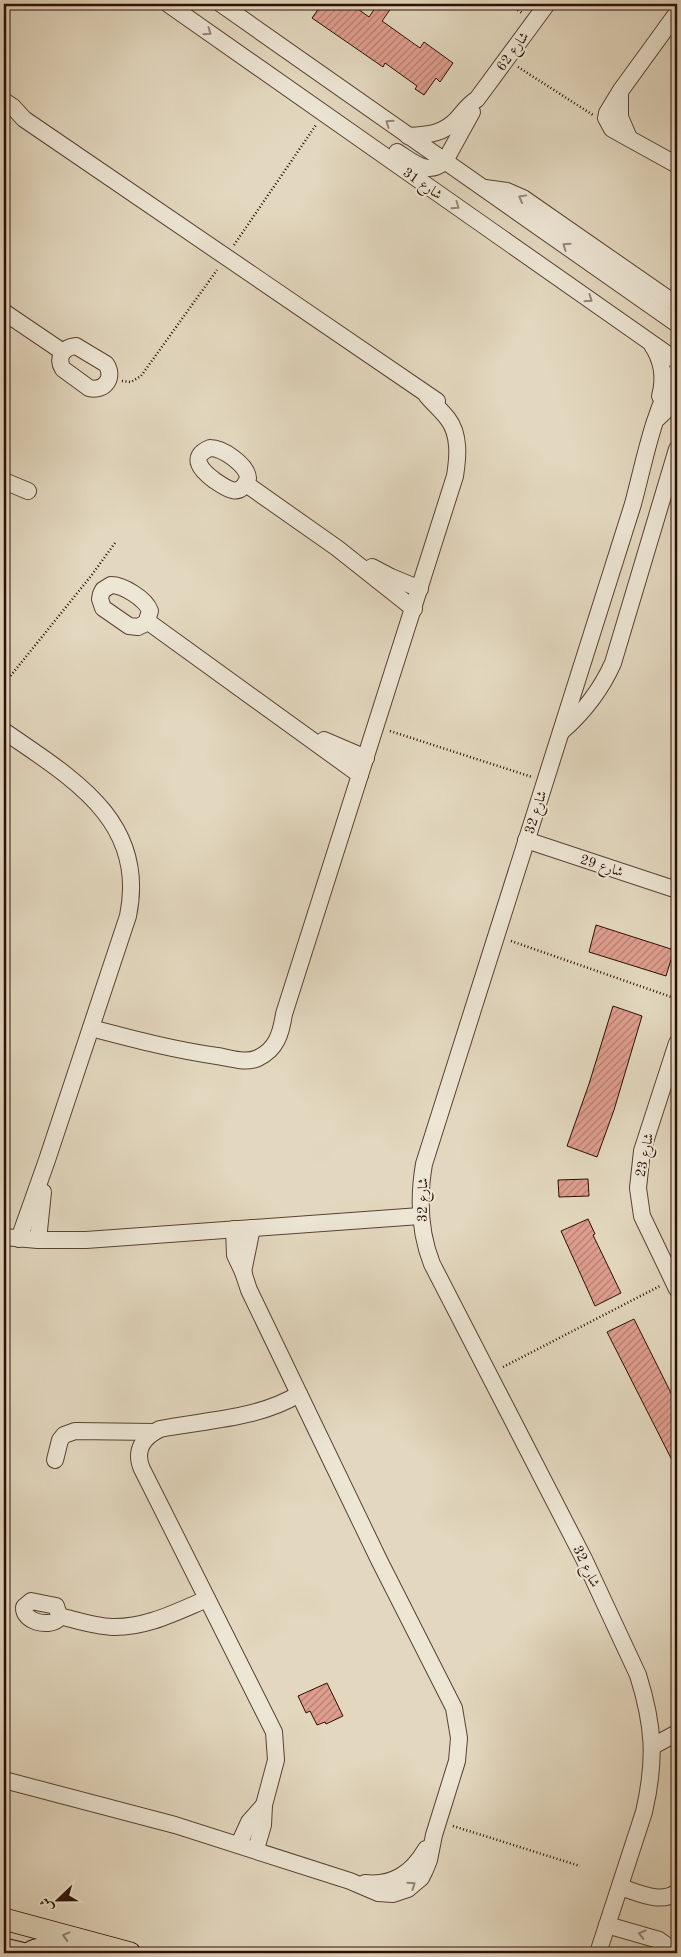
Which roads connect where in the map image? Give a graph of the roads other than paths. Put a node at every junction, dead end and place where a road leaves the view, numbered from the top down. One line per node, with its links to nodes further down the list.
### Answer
1 (168, 4): 10 (street, شارع 31, one-way to 10)
2 (221, 4): 11 (street, one-way to 2)
3 (547, 4): 6 (street, شارع 62)
4 (677, 13): 5 (street)
5 (620, 90): 12 (street); 12 (street)
6 (477, 99): 11 (street, شارع 62); 13 (street, شارع 62)
7 (4, 101): 9 (street)
8 (4, 113): 9 (street)
9 (24, 119): 30 (street)
10 (352, 133): 13 (street); 19 (street, شارع 31, one-way to 19)
11 (408, 136): 13 (street)
12 (629, 138): 14 (street)
13 (445, 161): 15 (street)
14 (677, 165)
15 (482, 188): 16 (street, one-way to 15); 18 (street, one-way to 15)
16 (677, 305)
17 (4, 312): 20 (street)
18 (677, 324)
19 (649, 342): 21 (street, شارع 31); 24 (street)
20 (63, 352)
21 (677, 362)
22 (677, 371): 24 (street, شارع 32)
23 (677, 400): 24 (street, شارع 32)
24 (655, 422): 35 (street, شارع 32)
25 (677, 449): 35 (street)
26 (4, 481): 28 (street)
27 (246, 484): 29 (street)
28 (28, 491)
29 (337, 548): 30 (street); 31 (street)
30 (420, 589): 31 (street)
31 (414, 609): 36 (street)
32 (147, 622): 33 (street)
33 (282, 718): 36 (street); 37 (street)
34 (4, 731): 40 (street)
35 (560, 732): 38 (street, شارع 32)
36 (366, 758): 37 (street)
37 (360, 776): 40 (street)
38 (526, 840): 39 (street, شارع 29); 44 (street, شارع 32)
39 (677, 890)
40 (90, 1028): 43 (street)
41 (677, 1043): 42 (street, شارع 23)
42 (672, 1078): 50 (street, شارع 23)
43 (48, 1160): 47 (street); 48 (street)
44 (420, 1216): 45 (street); 57 (street, شارع 32)
45 (252, 1228): 46 (street); 49 (street)
46 (234, 1229): 48 (street); 49 (street)
47 (11, 1238): 48 (street)
48 (38, 1240)
49 (244, 1273): 51 (street)
50 (676, 1282)
51 (299, 1394): 52 (street); 61 (street)
52 (154, 1432): 53 (street); 54 (street)
53 (55, 1460)
54 (207, 1599): 55 (street); 59 (street)
55 (59, 1616)
56 (677, 1733): 57 (street)
57 (653, 1746): 62 (street, شارع 32)
58 (4, 1780): 60 (street)
59 (264, 1805): 60 (street); 61 (street)
60 (240, 1844): 61 (street)
61 (256, 1849)
62 (620, 1886): 63 (street); 65 (street, شارع 32)
63 (677, 1892)
64 (4, 1919): 70 (main road, one-way to 64)
65 (607, 1925): 71 (street, شارع 32); 72 (street, one-way to 65)
66 (4, 1949): 67 (main road)
67 (21, 1953)
68 (29, 1953): 69 (main road)
69 (68, 1953)
70 (130, 1953)
71 (598, 1953)
72 (670, 1953)

